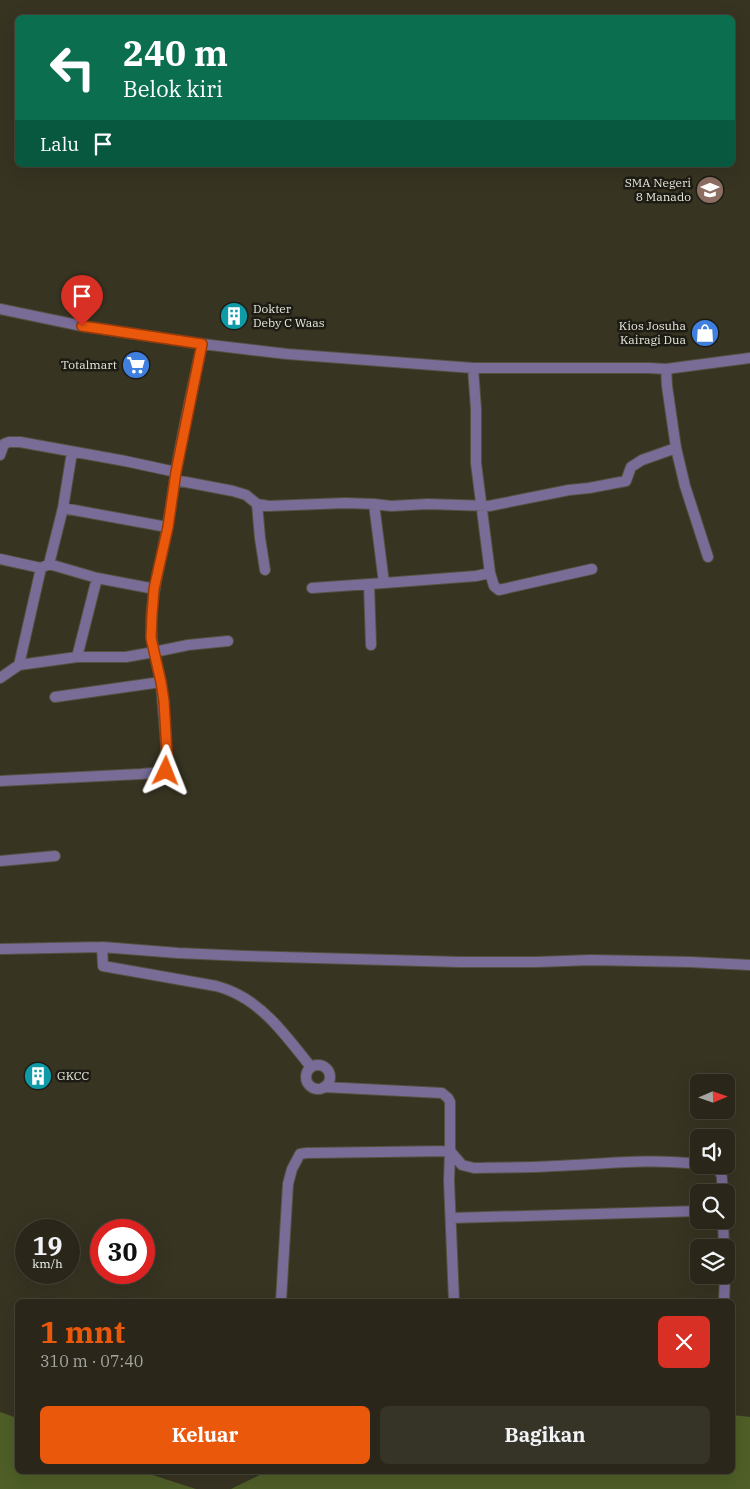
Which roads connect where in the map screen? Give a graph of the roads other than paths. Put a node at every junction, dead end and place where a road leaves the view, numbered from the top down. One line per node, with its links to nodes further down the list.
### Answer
1 (0, 309): 2 (street)
2 (202, 344): 4 (street); 9 (street)
3 (750, 358): 5 (street)
4 (473, 368): 5 (street); 12 (street)
5 (666, 369): 6 (street)
6 (676, 448): 12 (street); 15 (street)
7 (72, 452): 8 (street); 9 (street); 13 (street)
8 (0, 455)
9 (175, 476): 10 (street); 14 (street)
10 (257, 504): 11 (street); 18 (street)
11 (374, 504): 12 (street); 22 (street)
12 (481, 505): 20 (street)
13 (63, 508): 14 (street); 17 (street)
14 (168, 527): 25 (street)
15 (708, 558)
16 (0, 559): 17 (street)
17 (45, 566): 21 (street); 30 (street)
18 (265, 570)
19 (592, 570): 20 (street)
20 (490, 573): 22 (street)
21 (97, 578): 25 (street); 29 (street)
22 (384, 583): 23 (street)
23 (369, 584): 24 (street); 27 (street)
24 (312, 588)
25 (154, 589): 28 (street)
26 (228, 641): 28 (street)
27 (371, 645)
28 (154, 652): 29 (street); 32 (street)
29 (77, 658): 30 (street)
30 (19, 665): 31 (street)
31 (0, 678)
32 (161, 682): 33 (street); 34 (street)
33 (55, 697)
34 (0, 781)
35 (55, 856): 36 (street)
36 (0, 861)
37 (102, 948): 38 (street); 39 (street); 40 (street)
38 (0, 949)
39 (750, 965)
40 (311, 1067): 41 (street); 41 (street)
41 (324, 1088): 42 (street)
42 (450, 1152): 43 (street); 45 (street); 47 (street)
43 (690, 1163)
44 (690, 1211): 45 (street)
45 (451, 1218): 48 (street)
46 (725, 1284): 49 (street)
47 (282, 1299)
48 (454, 1299)
49 (724, 1299)

